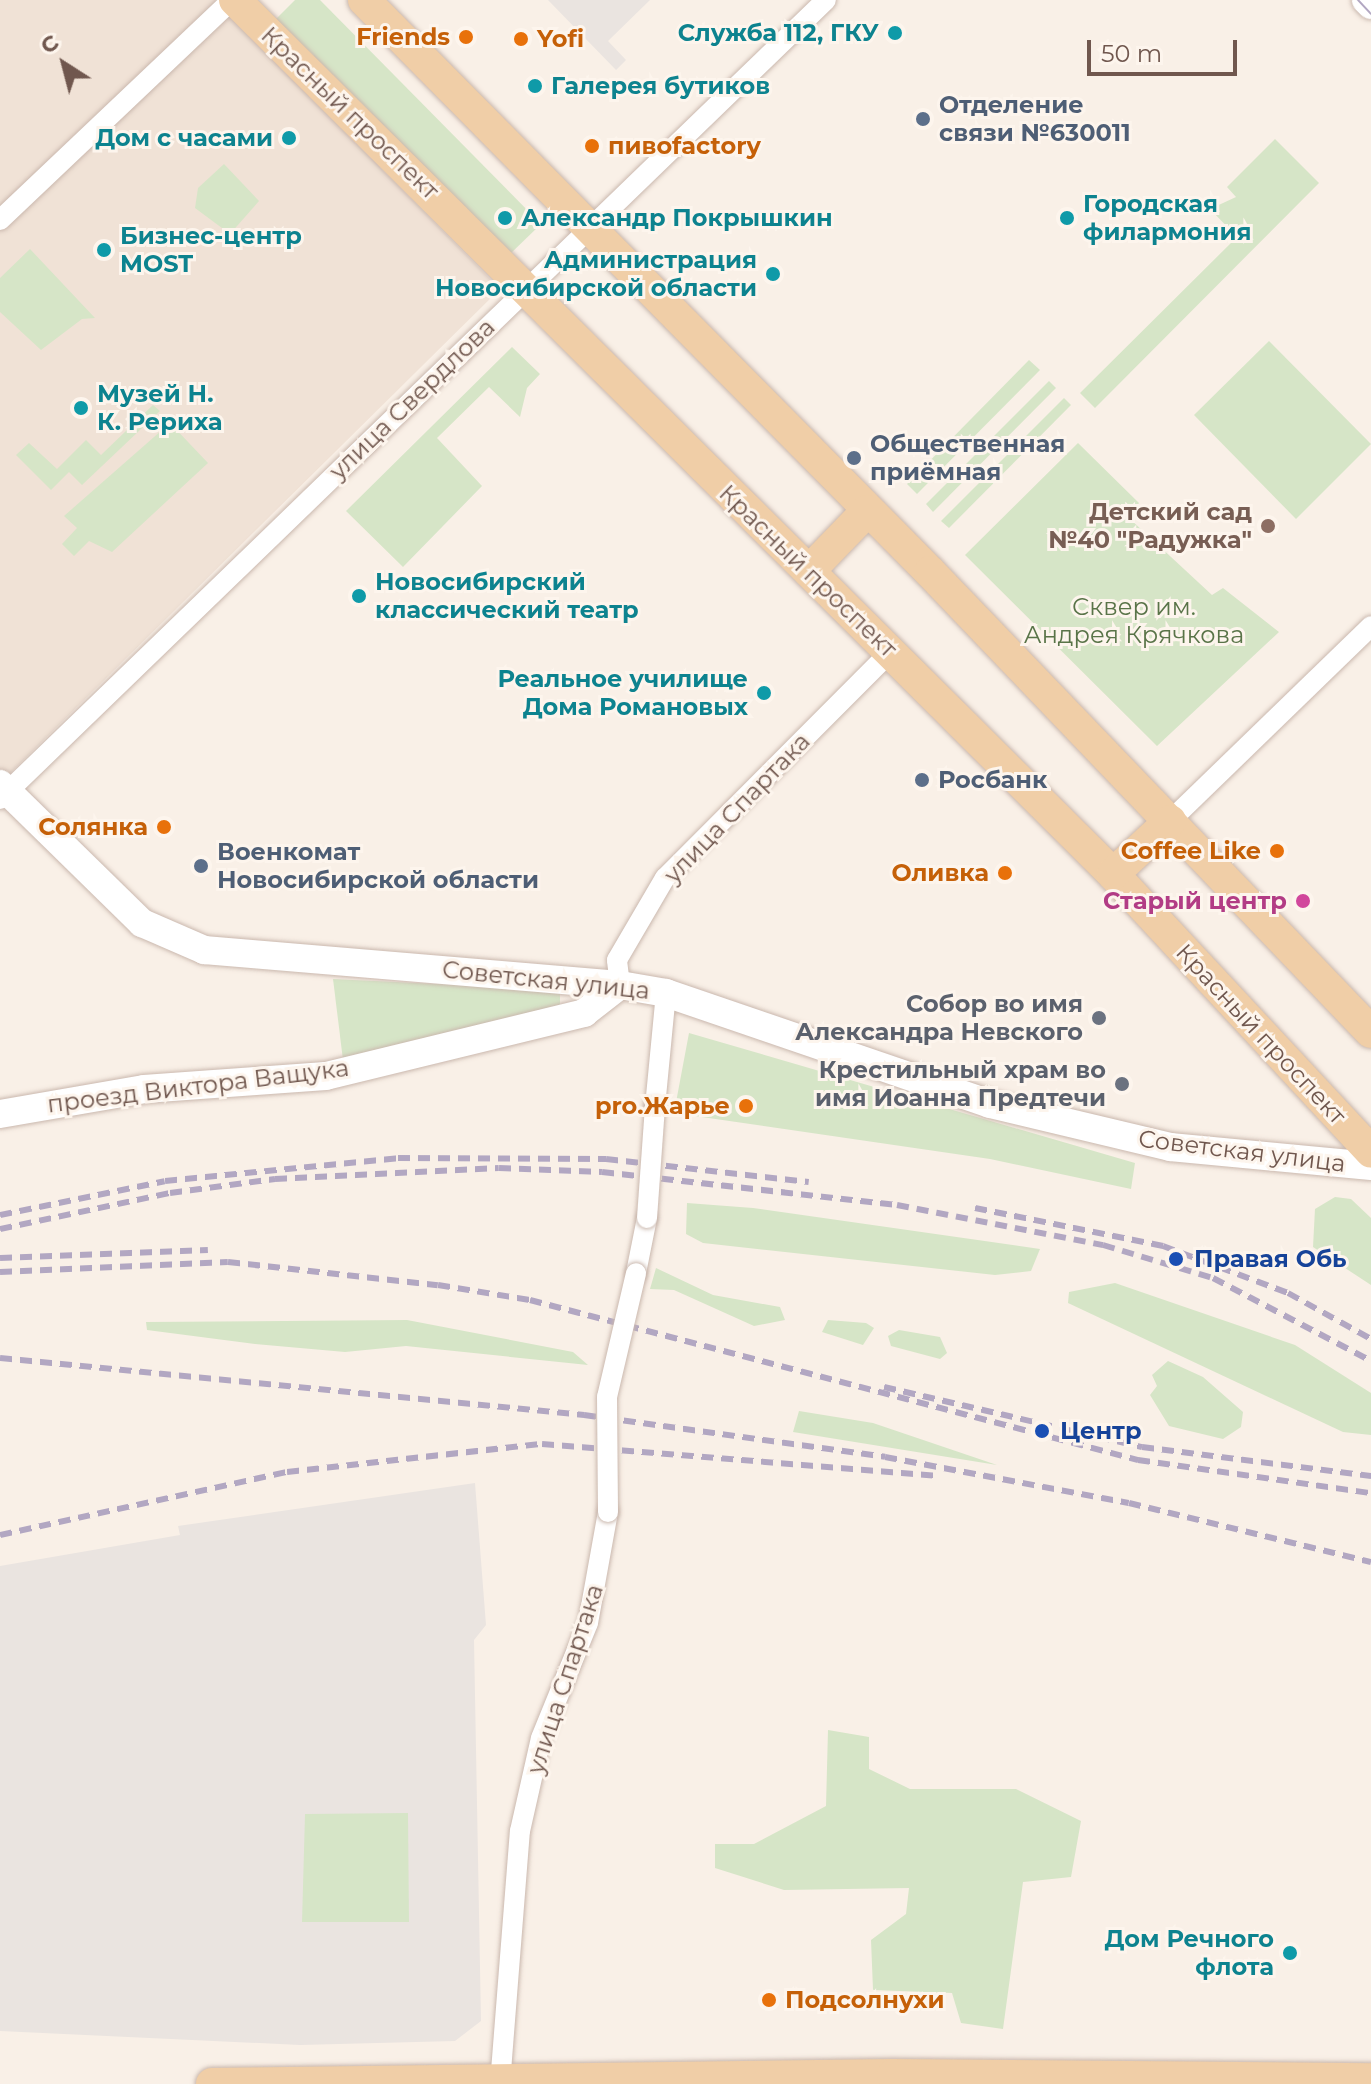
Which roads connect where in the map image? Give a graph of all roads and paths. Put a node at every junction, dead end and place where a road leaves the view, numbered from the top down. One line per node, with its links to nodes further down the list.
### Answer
1 (233, 0): 6 (street); 8 (main road, Красный проспект)
2 (364, 0): 7 (main road)
3 (826, 0): 7 (street, улица Свердлова)
4 (1366, 0): 5 (street)
5 (1371, 5)
6 (0, 220)
7 (586, 230): 8 (street, улица Свердлова); 9 (main road)
8 (527, 287): 10 (main road, Красный проспект); 13 (street, улица Свердлова)
9 (867, 511): 10 (main road); 14 (main road)
10 (809, 571): 12 (main road, Красный проспект)
11 (1371, 626): 14 (street)
12 (891, 651): 15 (main road, Красный проспект); 16 (street, улица Спартака)
13 (2, 792): 16 (street, Советская улица)
14 (1170, 821): 15 (main road); 18 (main road)
15 (1113, 874): 20 (main road, Красный проспект)
16 (620, 985): 17 (street, Советская улица); 19 (street, проезд Виктора Ващука)
17 (666, 993): 21 (street, Советская улица); 23 (street, улица Спартака, bridge)
18 (1371, 1032)
19 (0, 1114)
20 (1371, 1152)
21 (1371, 1166)
22 (1371, 2079): 23 (main road)
23 (500, 2082): 24 (main road)
24 (212, 2084)

